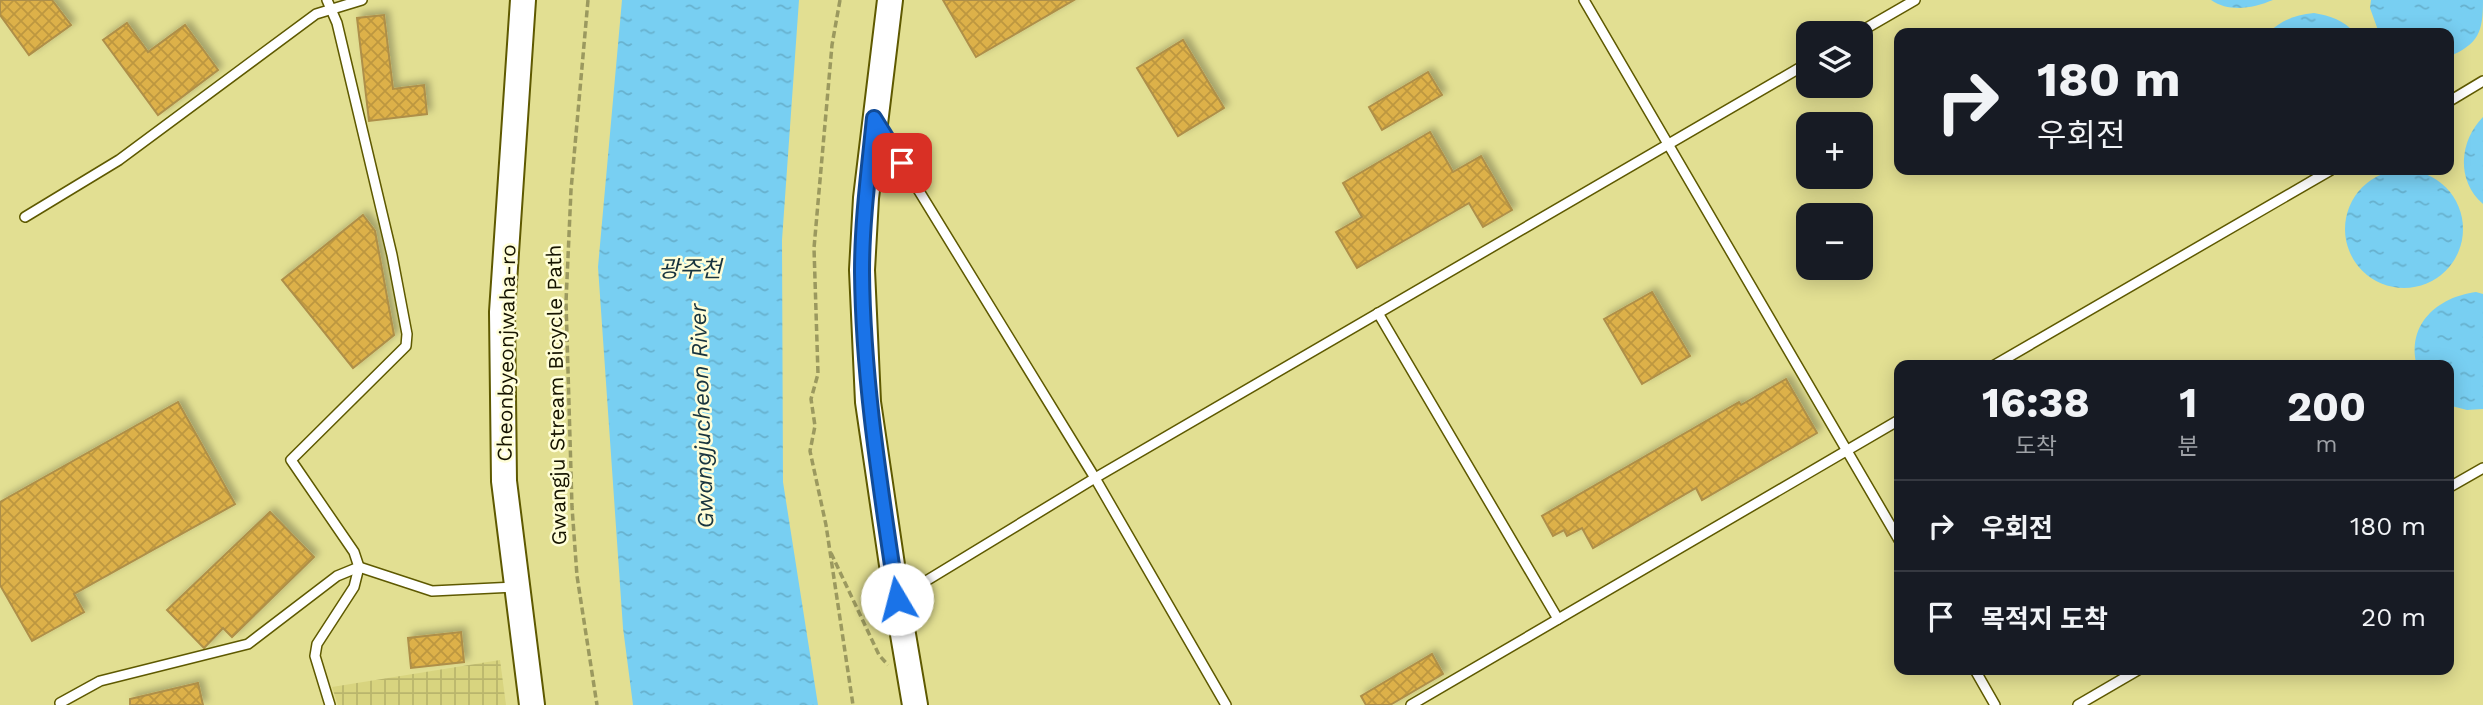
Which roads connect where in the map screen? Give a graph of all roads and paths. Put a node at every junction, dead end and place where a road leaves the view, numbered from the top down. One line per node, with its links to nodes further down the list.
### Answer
1 (362, 0): 8 (lane)
2 (523, 0): 27 (street, Cheonbyeonjwaha-ro)
3 (588, 0): 36 (path, Gwangju Stream Bicycle Path)
4 (840, 0): 25 (path)
5 (890, 0): 13 (street)
6 (1584, 0): 14 (lane)
7 (1915, 0): 9 (lane)
8 (329, 4): 16 (lane); 26 (lane)
9 (1873, 24)
10 (1796, 69): 14 (lane)
11 (2483, 81): 12 (lane)
12 (2454, 98)
13 (874, 118): 22 (lane); 28 (street)
14 (1668, 144): 17 (lane); 20 (lane)
15 (2322, 175): 18 (lane)
16 (25, 217)
17 (1378, 313): 22 (lane); 29 (lane)
18 (2003, 360)
19 (1894, 423): 20 (lane)
20 (1847, 450): 24 (lane); 29 (lane)
21 (2483, 468): 23 (lane)
22 (1096, 478): 28 (lane); 39 (lane)
23 (2454, 485)
24 (1894, 531)
25 (828, 548): 30 (path); 37 (path)
26 (359, 567): 27 (lane); 33 (lane); 34 (lane)
27 (517, 587): 35 (street, Cheonbyeonjwaha-ro)
28 (897, 599): 38 (street)
29 (1558, 619): 40 (lane)
30 (888, 665)
31 (1978, 675): 41 (lane)
32 (2129, 675): 42 (lane)
33 (60, 704)
34 (330, 705)
35 (532, 705)
36 (597, 705)
37 (853, 705)
38 (915, 705)
39 (1226, 705)
40 (1411, 705)
41 (1995, 705)
42 (2078, 705)

